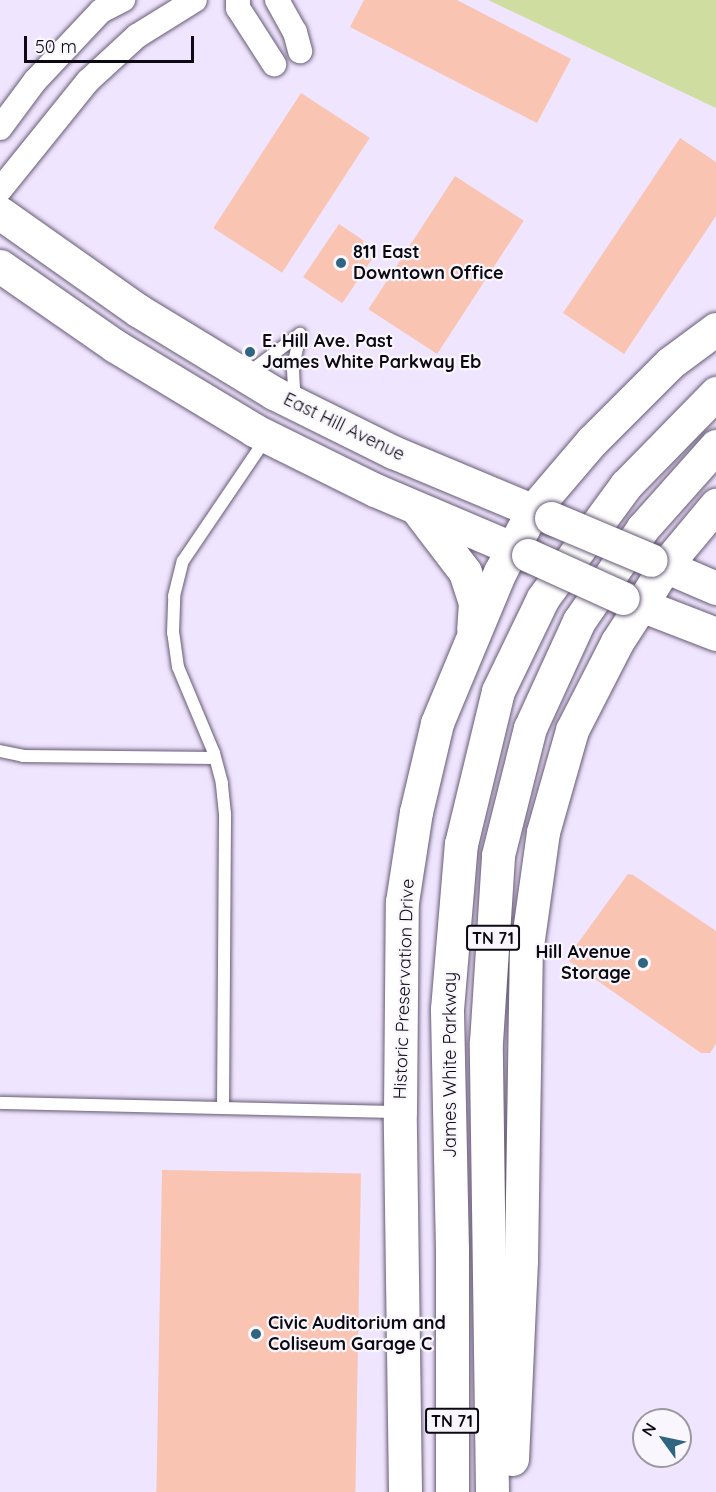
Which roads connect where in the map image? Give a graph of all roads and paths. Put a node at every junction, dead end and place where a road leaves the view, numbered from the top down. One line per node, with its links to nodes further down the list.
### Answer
1 (123, 0): 8 (street)
2 (195, 0): 9 (street)
3 (238, 0): 5 (street)
4 (283, 10): 5 (street); 6 (street)
5 (258, 39): 7 (street)
6 (300, 51)
7 (273, 64)
8 (0, 128)
9 (0, 190)
10 (0, 213): 13 (main road, East Hill Avenue)
11 (0, 266): 16 (main road)
12 (716, 329): 20 (main road, Historic Preservation Drive)
13 (243, 376): 15 (main road, East Hill Avenue); 15 (lane)
14 (716, 393): 33 (main road, James White Parkway / TN 71)
15 (302, 407): 20 (main road, East Hill Avenue)
16 (267, 437): 19 (main road); 28 (lane)
17 (716, 446): 34 (main road, James White Parkway / TN 71)
18 (716, 505): 22 (main road)
19 (414, 506): 21 (main road); 25 (main road)
20 (542, 514): 21 (main road, Historic Preservation Drive); 22 (main road, East Hill Avenue, bridge)
21 (520, 551): 24 (main road, bridge); 25 (main road, Historic Preservation Drive)
22 (658, 563): 23 (main road, East Hill Avenue); 24 (main road)
23 (716, 588)
24 (632, 601): 26 (main road); 35 (main road)
25 (473, 633): 31 (main road, Historic Preservation Drive)
26 (716, 634)
27 (0, 751): 28 (lane)
28 (215, 758): 30 (lane)
29 (0, 1103): 30 (lane)
30 (223, 1108): 31 (lane)
31 (400, 1112): 32 (main road, Historic Preservation Drive)
32 (405, 1492)
33 (452, 1492)
34 (492, 1492)
35 (498, 1492)

